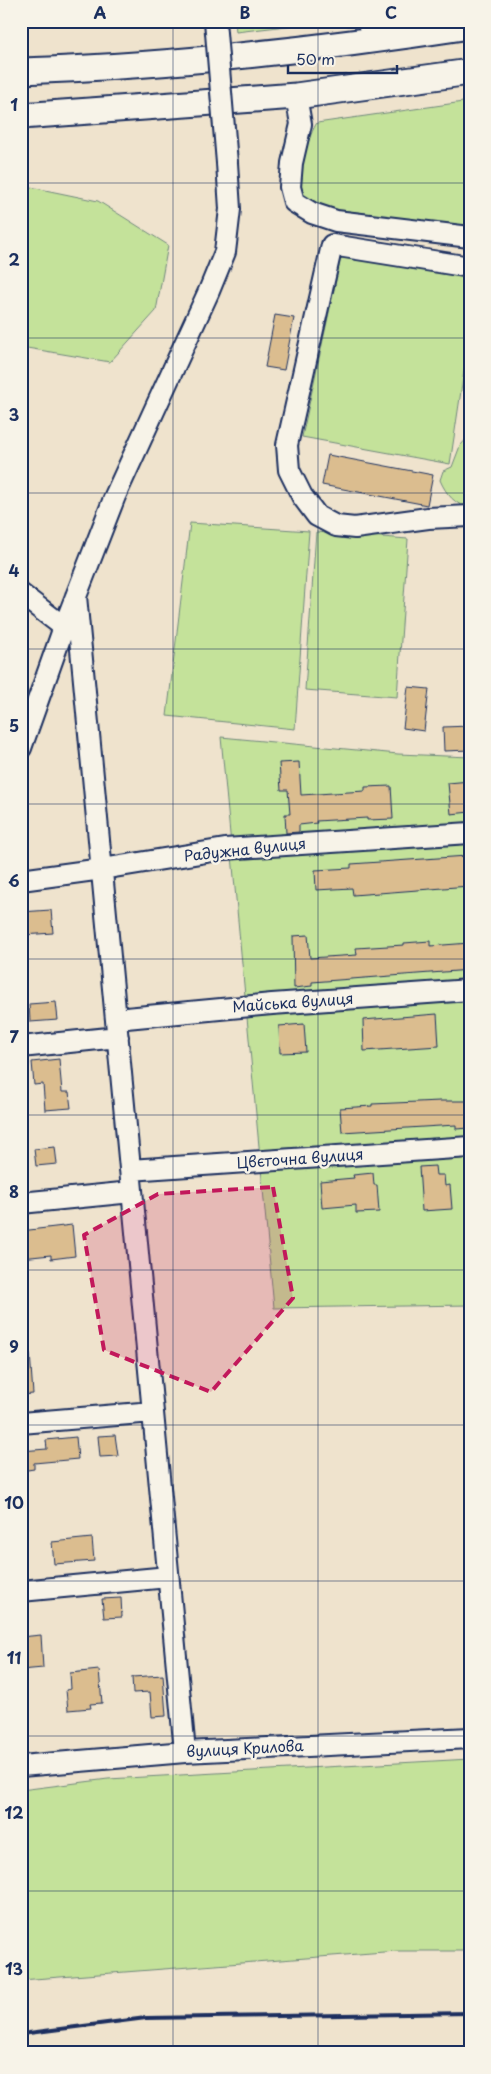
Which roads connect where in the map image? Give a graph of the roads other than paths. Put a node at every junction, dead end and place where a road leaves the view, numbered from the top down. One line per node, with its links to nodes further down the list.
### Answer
1 (215, 21): 13 (street, bridge)
2 (425, 21): 3 (main road)
3 (369, 26): 5 (main road)
4 (470, 26): 5 (main road)
5 (26, 71)
6 (470, 72): 7 (main road)
7 (296, 96): 8 (main road); 9 (street)
8 (21, 116)
9 (470, 237)
10 (470, 266): 11 (street)
11 (470, 516)
12 (21, 594): 14 (street)
13 (76, 596): 14 (street); 17 (street)
14 (64, 627): 15 (street)
15 (21, 748)
16 (470, 833): 17 (street, Радужна вулиця)
17 (102, 870): 18 (street, Радужна вулиця); 20 (street)
18 (21, 880)
19 (470, 990): 20 (street, Майська вулиця)
20 (117, 1028): 21 (street, Майська вулиця); 23 (street)
21 (21, 1047)
22 (470, 1147): 23 (street, Цвєточна вулиця)
23 (130, 1170): 24 (street)
24 (132, 1192): 25 (street); 26 (street)
25 (21, 1204)
26 (153, 1412): 27 (street); 28 (street)
27 (21, 1423)
28 (168, 1577): 29 (street); 31 (street)
29 (21, 1591)
30 (470, 1738): 31 (street, вулиця Крилова)
31 (185, 1752): 32 (street, вулиця Крилова)
32 (21, 1766)

